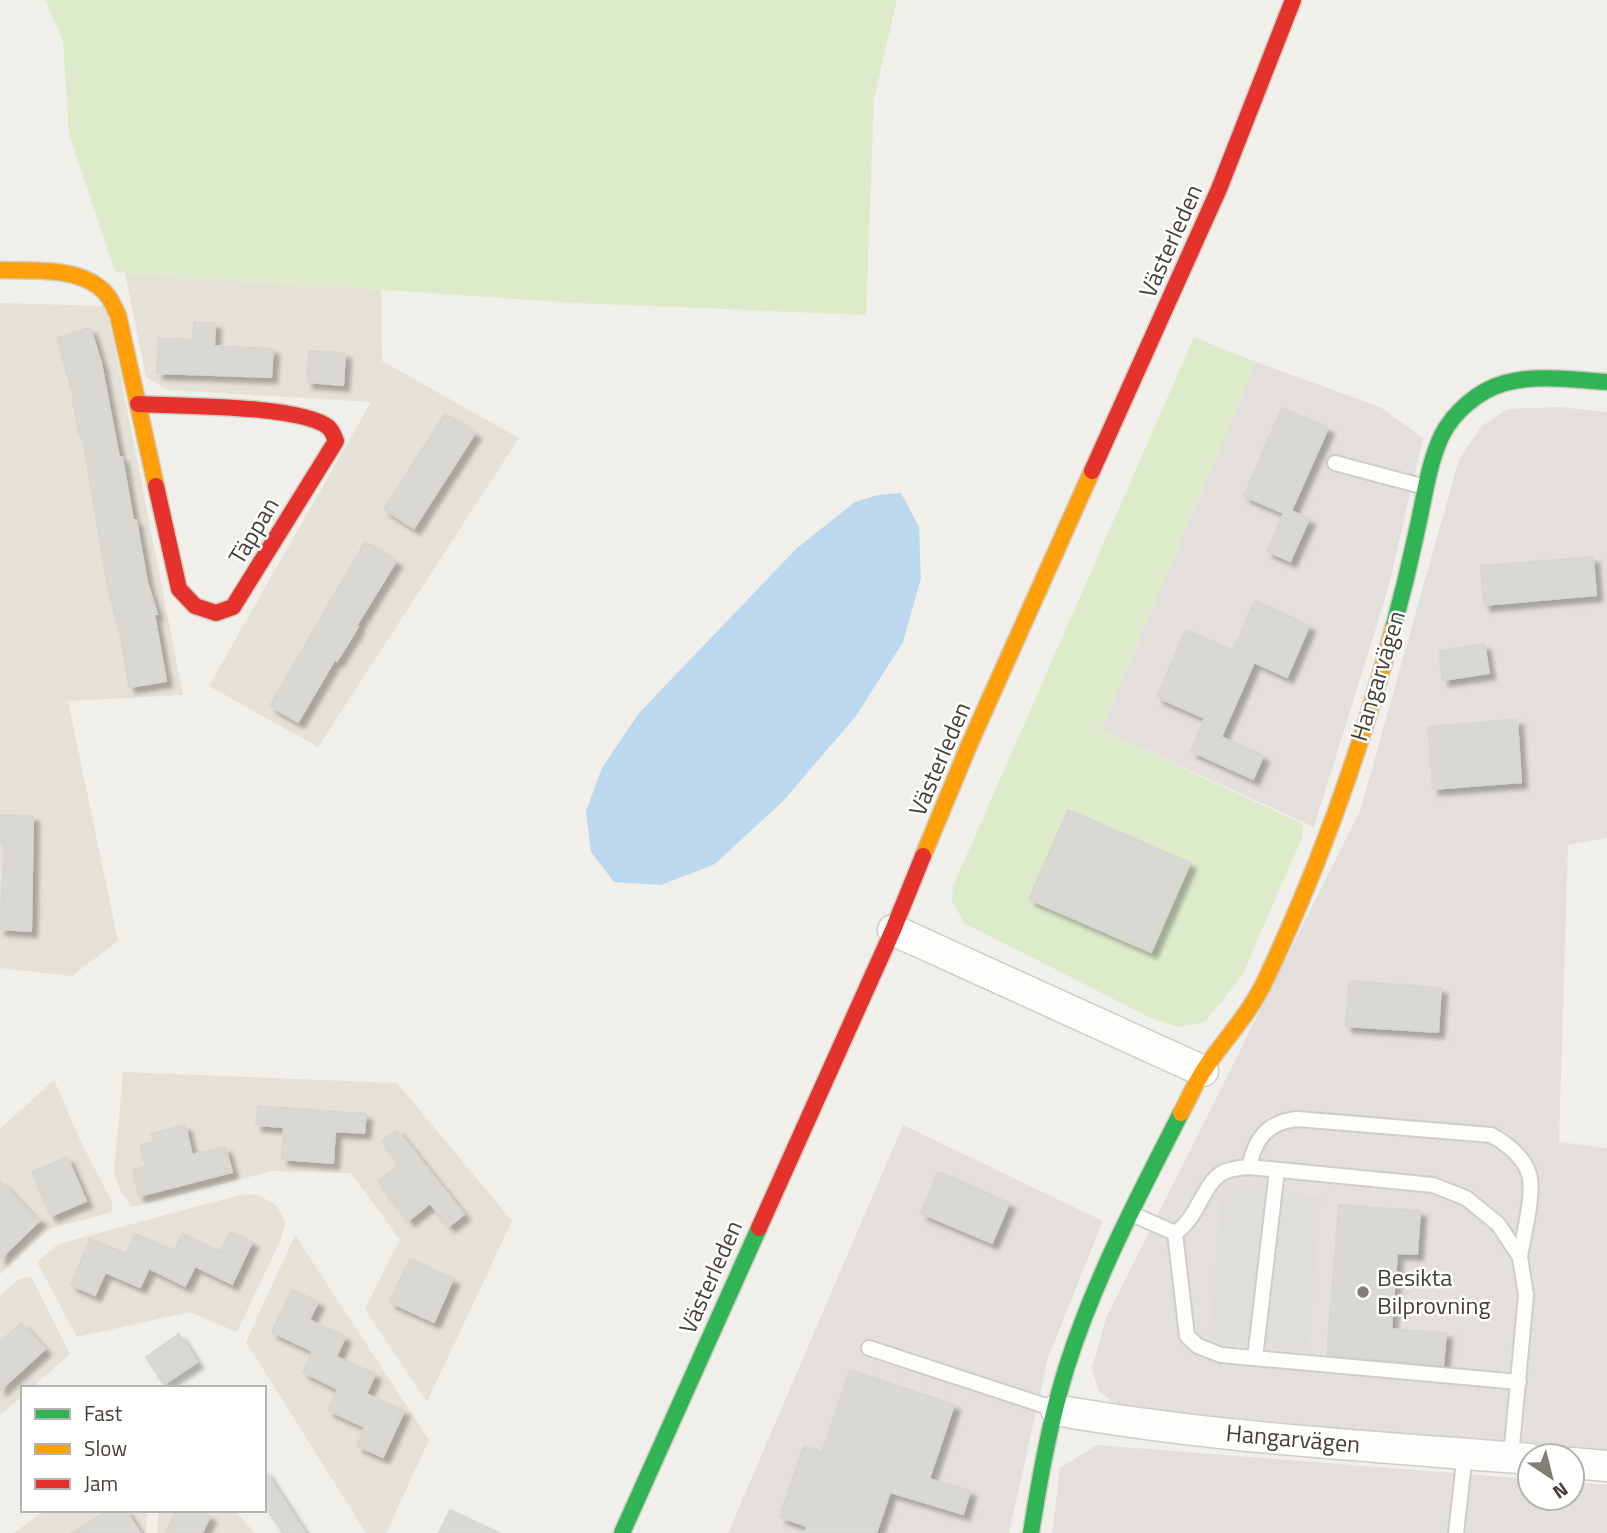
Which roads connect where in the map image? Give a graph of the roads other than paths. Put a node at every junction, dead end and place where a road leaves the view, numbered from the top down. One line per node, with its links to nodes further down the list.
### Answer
1 (1293, 0): 7 (street, Västerleden)
2 (0, 270): 4 (street)
3 (1607, 382): 6 (street, Hangarvägen)
4 (138, 404): 4 (street, Täppan)
5 (1335, 463): 6 (lane)
6 (1427, 488): 8 (street, Hangarvägen)
7 (893, 930): 8 (street); 23 (street, Västerleden)
8 (1203, 1071): 11 (street, Hangarvägen)
9 (1249, 1167): 10 (lane); 12 (lane); 13 (lane)
10 (1277, 1170): 13 (lane); 15 (lane)
11 (1130, 1213): 12 (lane); 17 (street, Hangarvägen)
12 (1175, 1233): 15 (lane)
13 (1520, 1257): 16 (lane)
14 (869, 1348): 17 (lane)
15 (1255, 1358): 16 (lane)
16 (1518, 1382): 18 (lane)
17 (1056, 1410): 19 (street, Hangarvägen); 24 (street, Hangarvägen)
18 (1520, 1442)
19 (1465, 1453): 20 (street, Hangarvägen); 25 (lane)
20 (1516, 1458)
21 (1586, 1464): 22 (street)
22 (1607, 1466)
23 (622, 1533)
24 (1031, 1533)
25 (1456, 1533)

